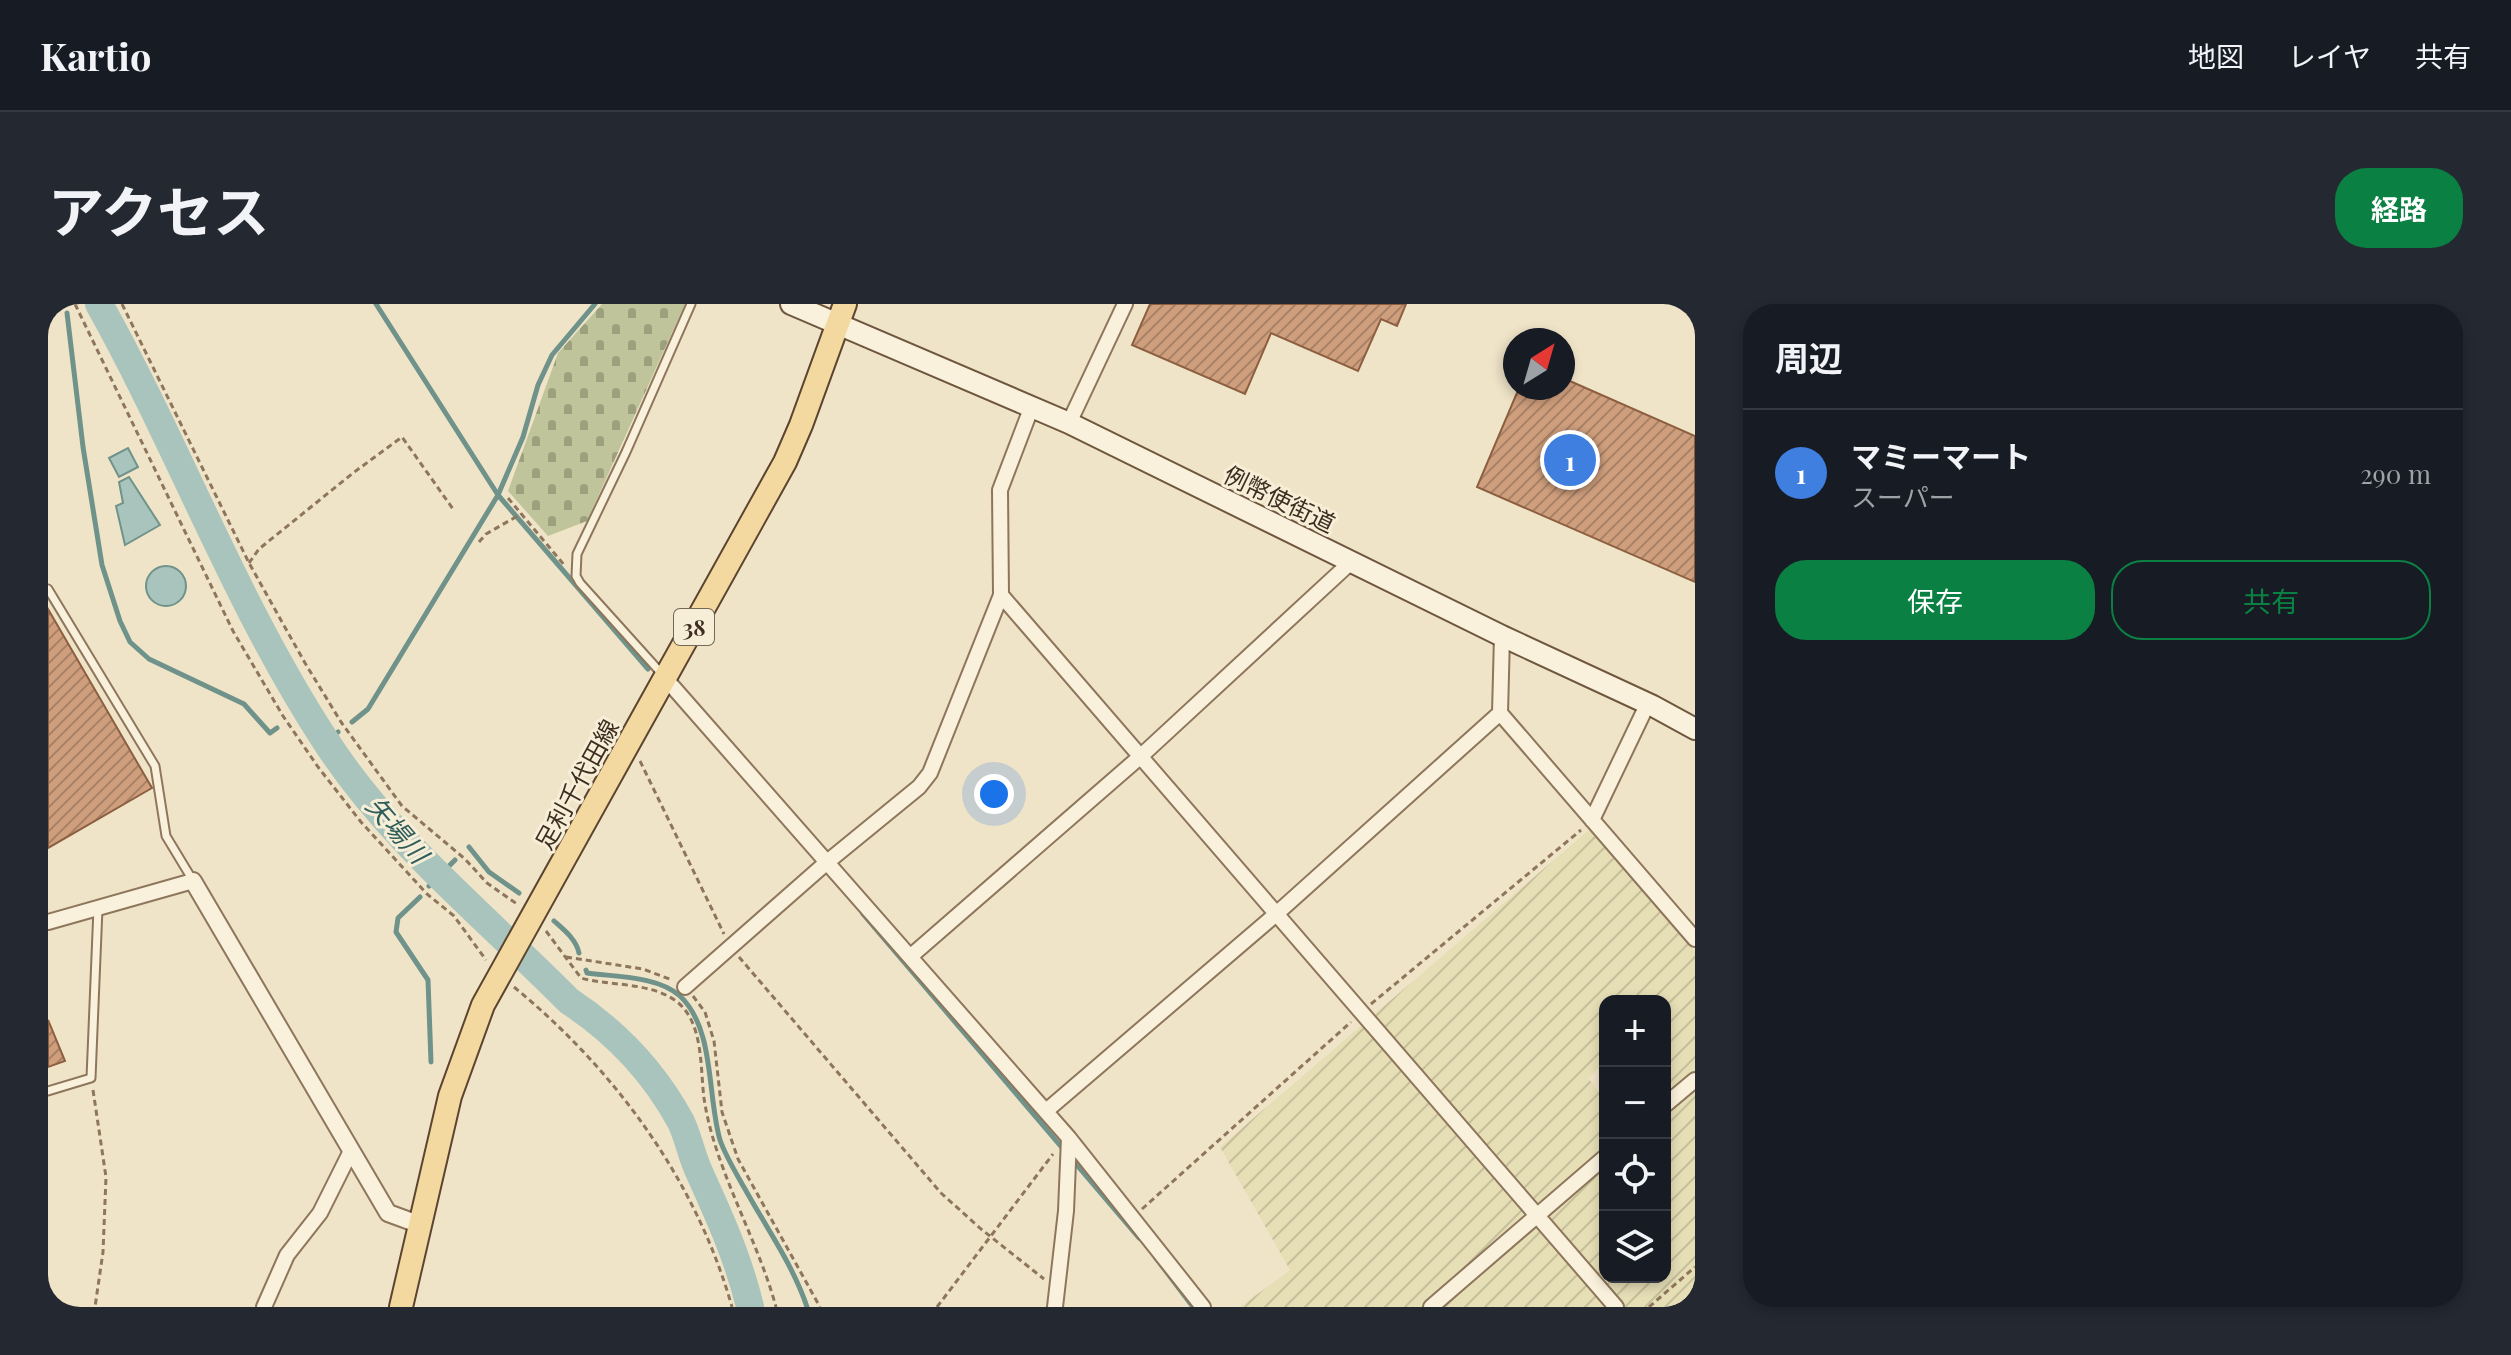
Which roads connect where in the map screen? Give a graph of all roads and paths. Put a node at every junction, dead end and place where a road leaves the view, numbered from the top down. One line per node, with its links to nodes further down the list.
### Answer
1 (75, 304): 36 (path)
2 (122, 304): 14 (path)
3 (691, 304): 15 (lane)
4 (791, 304): 6 (main road, 例幣使街道)
5 (1125, 304): 8 (street)
6 (841, 313): 7 (main road, 例幣使街道); 19 (main road, 足利千代田線 / 38)
7 (1032, 406): 8 (main road, 例幣使街道); 17 (street)
8 (1069, 423): 13 (main road, 例幣使街道)
9 (508, 498): 11 (path)
10 (453, 509): 14 (path)
11 (521, 514): 12 (path); 15 (path)
12 (479, 542)
13 (1351, 562): 18 (main road, 例幣使街道); 24 (street)
14 (249, 563): 30 (path)
15 (576, 576): 19 (lane)
16 (48, 589): 27 (lane)
17 (1001, 595): 24 (street); 26 (street)
18 (1502, 636): 20 (main road, 例幣使街道); 21 (street)
19 (666, 679): 23 (main road, 足利千代田線 / 38); 26 (street)
20 (1648, 703): 22 (main road, 例幣使街道); 25 (street)
21 (1500, 713): 25 (street); 29 (street)
22 (1695, 729)
23 (630, 740): 30 (main road, 足利千代田線 / 38); 33 (path)
24 (1141, 756): 29 (street); 34 (street)
25 (1592, 820): 32 (street)
26 (826, 863): 33 (street); 34 (street)
27 (193, 881): 28 (street); 44 (street)
28 (98, 908): 31 (street); 38 (lane)
29 (1275, 915): 42 (street); 46 (street)
30 (530, 919): 35 (path); 36 (main road, 足利千代田線 / 38)
31 (48, 922)
32 (1695, 939)
33 (731, 947): 37 (street); 48 (path)
34 (911, 956): 42 (street)
35 (566, 957): 37 (path); 55 (path)
36 (501, 972): 47 (main road, 足利千代田線 / 38); 54 (path)
37 (685, 987): 56 (path)
38 (91, 1078): 40 (lane); 51 (path)
39 (1695, 1080): 41 (street)
40 (48, 1091)
41 (1671, 1100)
42 (1046, 1111): 43 (street)
43 (1069, 1138): 48 (path); 50 (street); 59 (street)
44 (351, 1151): 47 (street); 52 (street)
45 (1599, 1162): 46 (street)
46 (1536, 1216): 60 (street); 61 (street)
47 (418, 1224): 53 (main road, 足利千代田線 / 38)
48 (990, 1237): 50 (path); 57 (path)
49 (1695, 1267): 62 (path)
50 (1058, 1286): 58 (street)
51 (95, 1307)
52 (264, 1307)
53 (401, 1307)
54 (732, 1307)
55 (776, 1307)
56 (820, 1307)
57 (937, 1307)
58 (1055, 1307)
59 (1203, 1307)
60 (1431, 1307)
61 (1616, 1307)
62 (1649, 1307)

